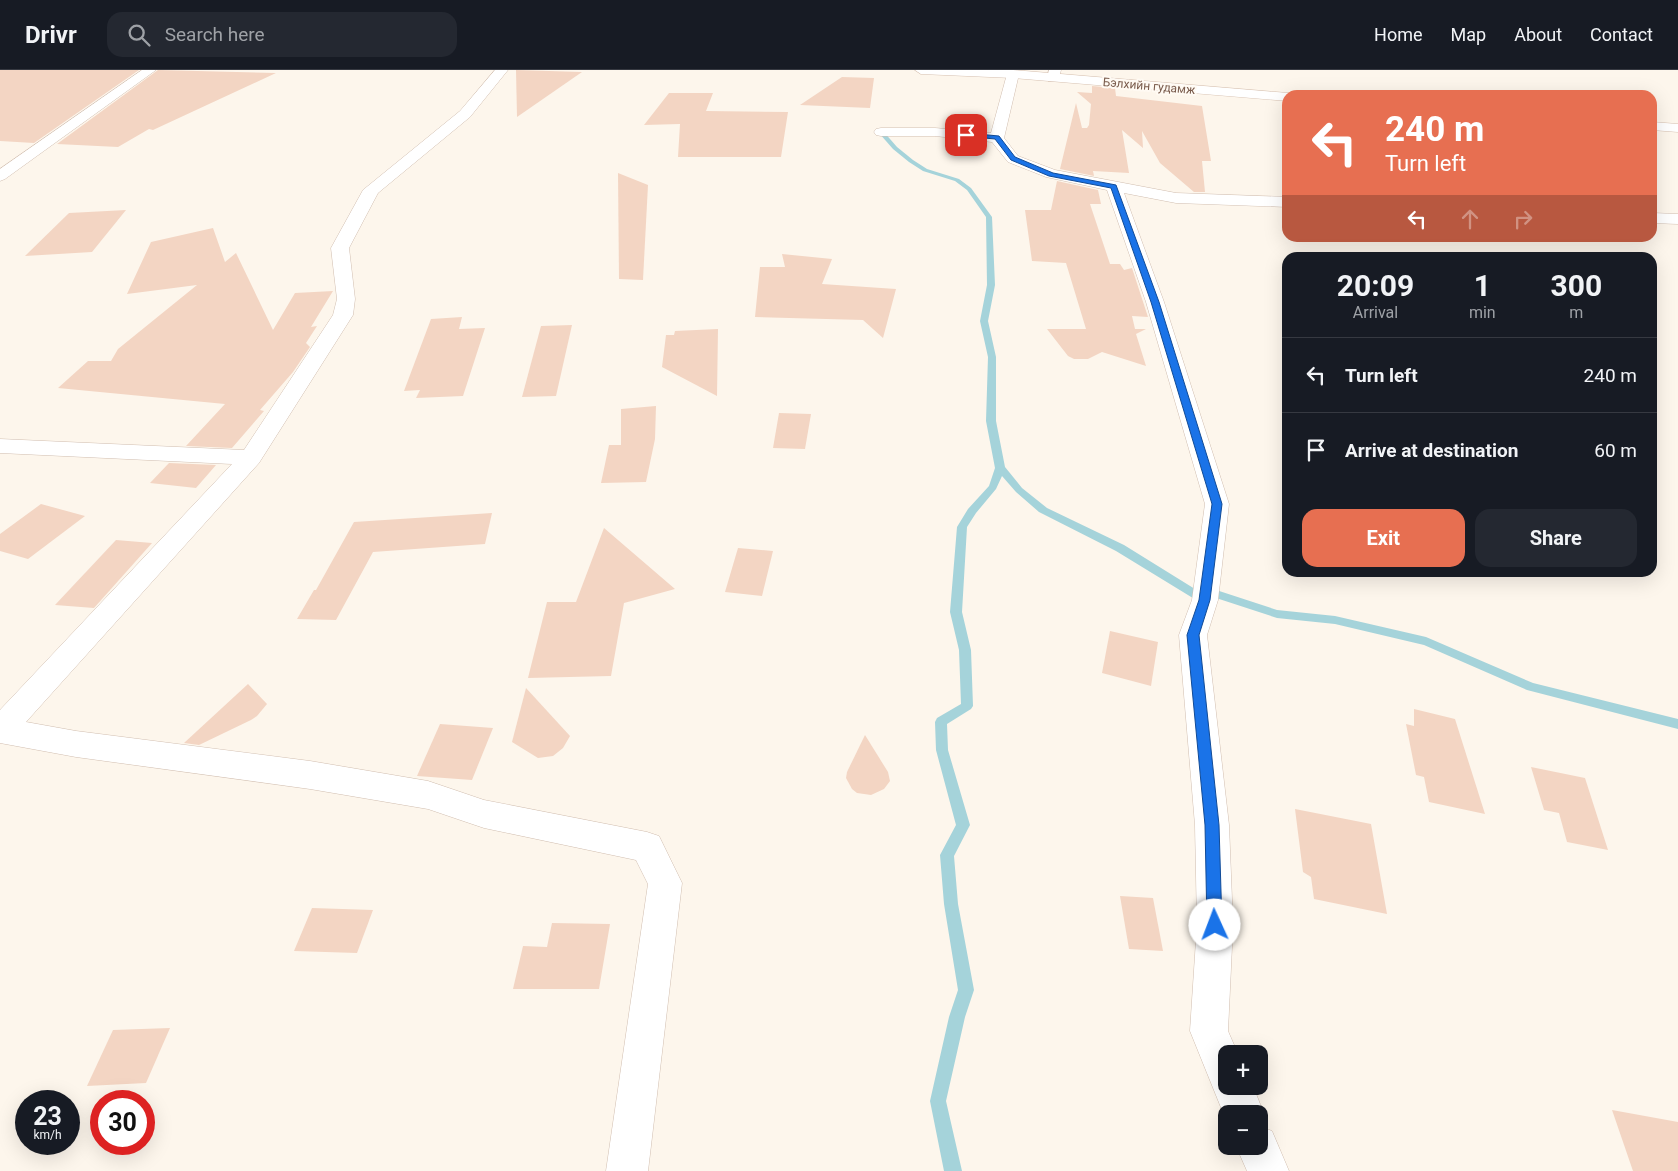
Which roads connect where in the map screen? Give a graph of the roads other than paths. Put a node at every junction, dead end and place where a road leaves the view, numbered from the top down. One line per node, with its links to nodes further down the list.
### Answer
1 (150, 70): 11 (street)
2 (502, 70): 17 (street)
3 (921, 70): 4 (street, Бэлхийн гудамж)
4 (1013, 74): 5 (street, Бэлхийн гудамж); 10 (street)
5 (1054, 74): 6 (street, Бэлхийн гудамж)
6 (1282, 96)
7 (1657, 126): 8 (street)
8 (1678, 128)
9 (881, 132): 10 (street)
10 (997, 138): 12 (street)
11 (0, 176)
12 (1114, 186): 13 (street); 19 (street)
13 (1282, 202)
14 (1657, 218): 15 (street)
15 (1678, 219)
16 (0, 446): 17 (street)
17 (251, 458): 18 (street)
18 (0, 730): 21 (street)
19 (1218, 1053)
20 (1261, 1155): 22 (street)
21 (627, 1171)
22 (1268, 1171)

